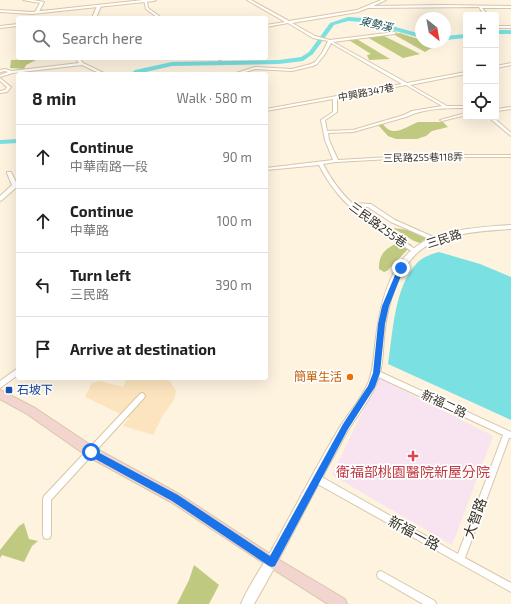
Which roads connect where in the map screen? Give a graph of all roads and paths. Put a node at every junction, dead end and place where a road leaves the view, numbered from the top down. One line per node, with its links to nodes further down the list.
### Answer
1 (25, 0): 13 (street)
2 (154, 0): 6 (street)
3 (249, 0): 17 (street)
4 (384, 0): 11 (street)
5 (445, 0): 8 (street)
6 (145, 1): 7 (street); 16 (street)
7 (99, 6): 13 (street); 15 (street)
8 (450, 6): 9 (street); 11 (street)
9 (480, 7): 10 (street); 14 (street)
10 (511, 7)
11 (368, 8): 17 (street)
12 (0, 11): 13 (street)
13 (37, 12)
14 (484, 12)
15 (95, 16)
16 (157, 16)
17 (289, 22): 19 (street); 24 (street)
18 (16, 25): 20 (street)
19 (268, 26)
20 (0, 27)
21 (499, 27): 22 (street)
22 (511, 27)
23 (394, 33): 24 (street)
24 (329, 41): 32 (street); 35 (street)
25 (79, 60): 26 (street)
26 (82, 64): 30 (street); 31 (street)
27 (511, 64): 28 (street)
28 (499, 66)
29 (0, 71): 30 (street)
30 (12, 72): 34 (street)
31 (100, 72)
32 (242, 72)
33 (463, 74): 35 (street, 中興路347巷)
34 (0, 77): 36 (street)
35 (405, 84): 37 (street, 中興路347巷); 38 (street)
36 (0, 92)
37 (335, 98): 41 (street, 中興路347巷); 46 (street)
38 (445, 106): 39 (street); 46 (street)
39 (463, 107)
40 (511, 108): 42 (street)
41 (268, 110)
42 (499, 110)
43 (463, 115): 44 (street)
44 (442, 120)
45 (494, 120): 47 (street)
46 (325, 132): 49 (street)
47 (511, 134)
48 (511, 156): 49 (street, 三民路255巷118弄)
49 (336, 161): 50 (street, 三民路255巷118弄)
50 (320, 163): 51 (street); 55 (street, 三民路255巷)
51 (268, 169)
52 (8, 173): 53 (street)
53 (16, 184): 54 (street)
54 (0, 199)
55 (351, 205): 57 (street); 58 (street, 三民路255巷)
56 (511, 226): 57 (street, 三民路)
57 (436, 240): 58 (street, 三民路)
58 (415, 251): 60 (street, 三民路)
59 (16, 373): 61 (street)
60 (376, 373): 64 (street, 新福二路); 66 (street, 三民路)
61 (0, 385)
62 (0, 394): 65 (main road)
63 (142, 396): 65 (street)
64 (509, 434): 68 (street, 大智路)
65 (91, 452): 67 (street); 69 (main road)
66 (316, 479): 68 (street, 新福一路); 69 (street, 三民路)
67 (47, 535)
68 (461, 558): 71 (street, 新福一路)
69 (272, 562): 72 (street, 三民路); 73 (main road)
70 (381, 575): 74 (street)
71 (511, 588)
72 (247, 604)
73 (340, 604)
74 (432, 604)

